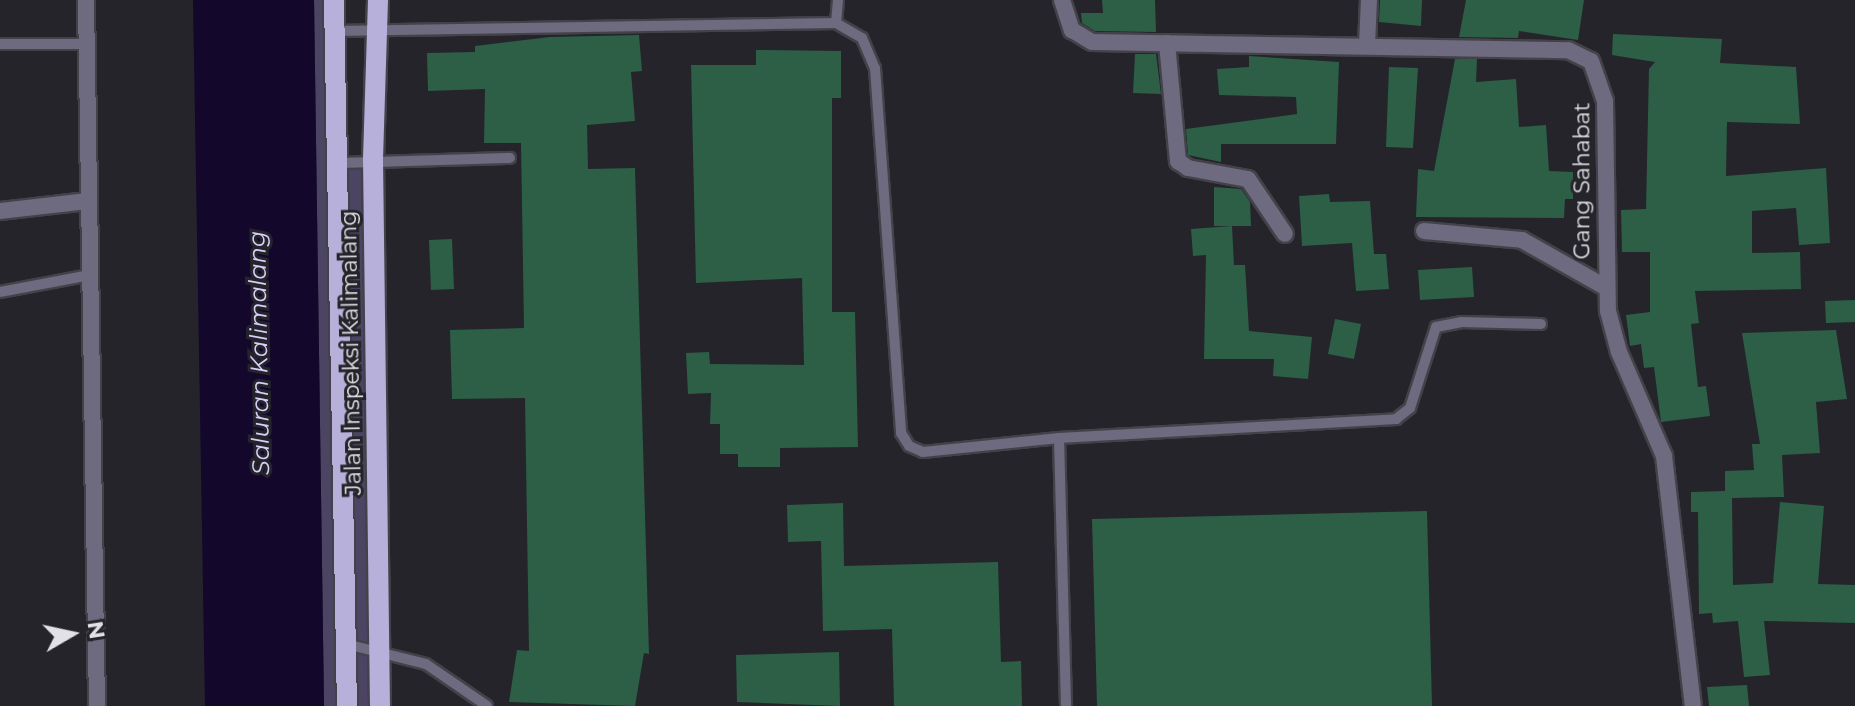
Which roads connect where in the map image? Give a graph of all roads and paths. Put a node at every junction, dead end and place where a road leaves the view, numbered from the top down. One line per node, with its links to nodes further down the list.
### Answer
1 (86, 0): 12 (street)
2 (334, 0): 8 (main road, Jalan Inspeksi Kalimalang)
3 (378, 0): 9 (main road, Jalan Inspeksi Kalimalang)
4 (838, 0): 7 (lane)
5 (1062, 0): 10 (street, Gang Sahabat)
6 (1369, 0): 13 (street)
7 (836, 23): 9 (lane); 25 (lane)
8 (334, 31): 9 (lane); 16 (main road, Jalan Inspeksi Kalimalang)
9 (378, 31): 15 (main road, Jalan Inspeksi Kalimalang)
10 (1167, 43): 13 (street, Gang Sahabat); 20 (street)
11 (0, 44): 12 (lane)
12 (87, 44): 17 (street)
13 (1367, 45): 22 (street, Gang Sahabat)
14 (510, 158): 15 (lane)
15 (373, 159): 16 (lane); 27 (main road, Jalan Inspeksi Kalimalang)
16 (338, 163): 26 (main road, Jalan Inspeksi Kalimalang)
17 (88, 201): 18 (street); 21 (street)
18 (0, 211)
19 (1424, 231): 22 (street)
20 (1285, 234)
21 (90, 275): 23 (lane); 28 (street)
22 (1605, 287): 33 (street, Gang Sahabat)
23 (0, 292)
24 (1541, 324): 25 (lane)
25 (1059, 438): 32 (lane)
26 (346, 644): 27 (lane); 29 (main road, Jalan Inspeksi Kalimalang)
27 (378, 649): 30 (main road, Jalan Inspeksi Kalimalang); 31 (lane)
28 (97, 706)
29 (347, 706)
30 (380, 706)
31 (487, 706)
32 (1066, 706)
33 (1693, 706)

